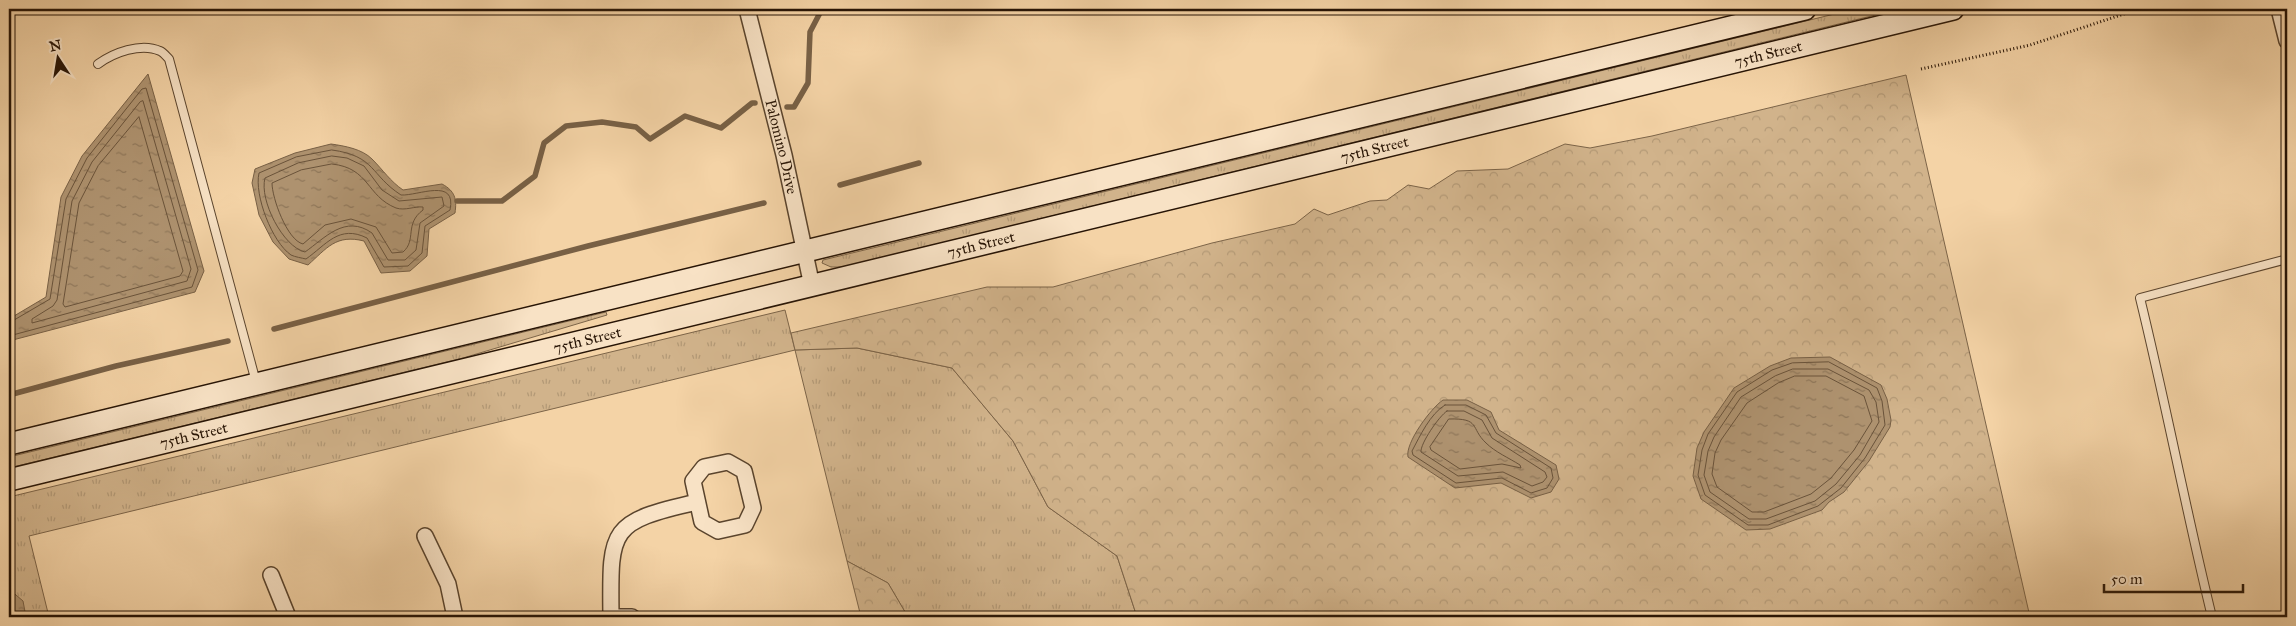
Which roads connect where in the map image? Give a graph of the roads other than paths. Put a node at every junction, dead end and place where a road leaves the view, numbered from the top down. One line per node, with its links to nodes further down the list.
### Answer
1 (747, 9): 8 (street, Palomino Drive)
2 (1806, 9): 8 (main road, 75th Street)
3 (1953, 9): 8 (main road, 75th Street)
4 (2279, 9): 5 (street)
5 (2287, 42)
6 (98, 64): 9 (lane)
7 (2287, 259): 20 (lane)
8 (808, 269): 9 (main road, 75th Street); 11 (main road, 75th Street)
9 (256, 384): 10 (main road, 75th Street)
10 (9, 444)
11 (9, 480)
12 (697, 502): 12 (street); 17 (street)
13 (426, 536): 16 (street)
14 (271, 575): 15 (street)
15 (288, 617)
16 (456, 617)
17 (611, 617)
18 (616, 617): 19 (street)
19 (632, 617)
20 (2212, 617)

